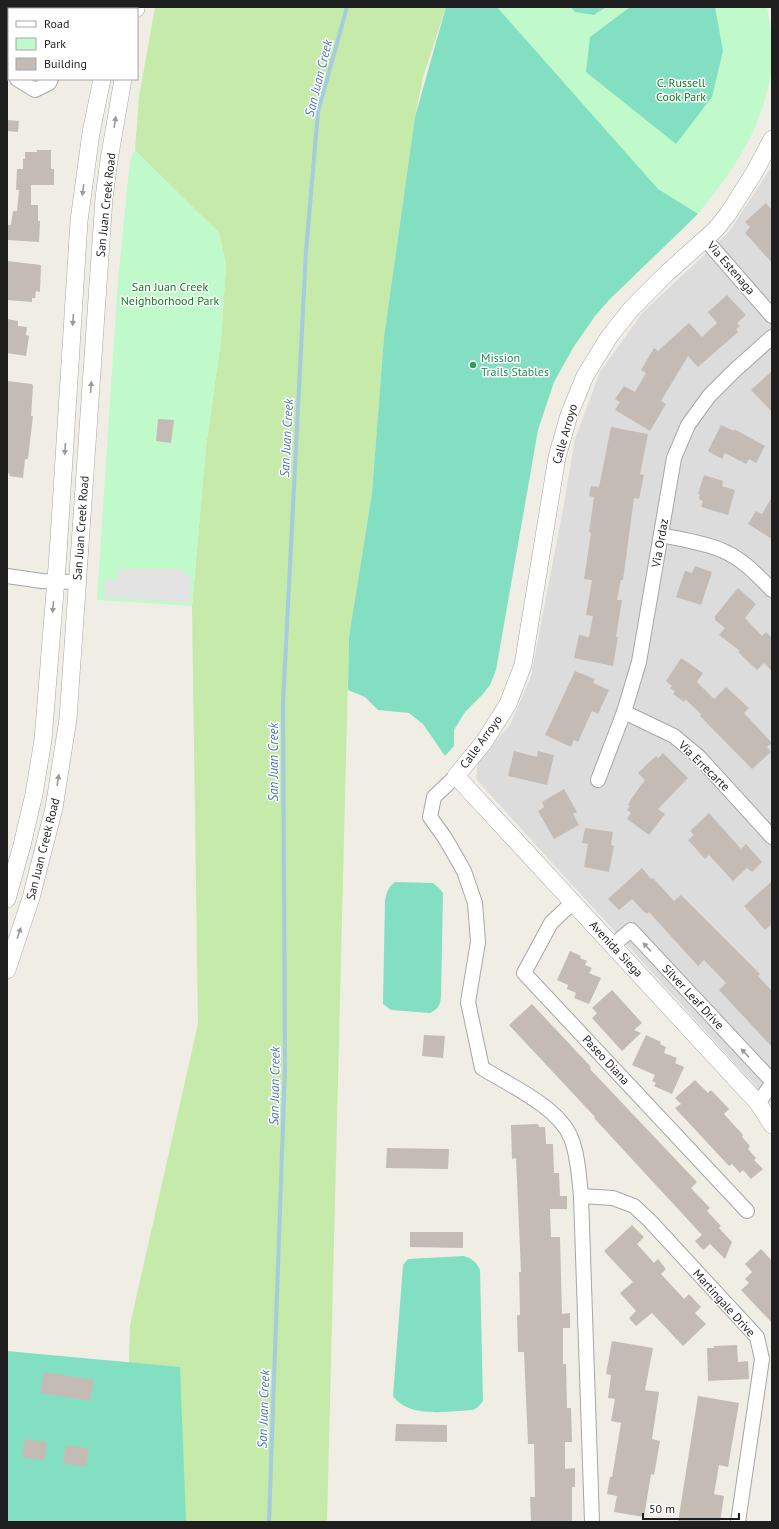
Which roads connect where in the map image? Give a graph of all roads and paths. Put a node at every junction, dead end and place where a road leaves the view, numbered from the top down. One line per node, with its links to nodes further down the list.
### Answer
1 (19, 80): 4 (street)
2 (102, 80): 11 (street, San Juan Creek Road, one-way to 11)
3 (123, 80): 12 (street, San Juan Creek Road, one-way to 3)
4 (50, 81)
5 (772, 139): 6 (street, Calle Arroyo)
6 (705, 239): 7 (street, Via Estenaga); 15 (street, Calle Arroyo)
7 (772, 316)
8 (772, 337): 9 (street, Via Ordaz)
9 (661, 535): 13 (street); 14 (street, Via Ordaz)
10 (7, 576): 11 (street)
11 (56, 581): 12 (street); 18 (street, San Juan Creek Road, one-way to 18)
12 (77, 582): 21 (street, San Juan Creek Road, one-way to 12)
13 (772, 590)
14 (624, 712): 16 (street, Via Ordaz); 17 (street, Via Errecarte)
15 (456, 776): 19 (street, Avenida Siega); 25 (street)
16 (598, 780)
17 (772, 836)
18 (7, 899)
19 (573, 902): 20 (street, Avenida Siega); 26 (street, Paseo Diana)
20 (612, 946): 22 (street, Silver Leaf Drive, one-way to 20); 23 (street, Avenida Siega)
21 (7, 970)
22 (772, 1082): 23 (street, Silver Leaf Drive)
23 (758, 1103): 24 (street, Avenida Siega)
24 (772, 1125)
25 (581, 1196): 27 (street); 28 (street, Martingale Drive)
26 (747, 1211)
27 (592, 1522)
28 (738, 1522)

